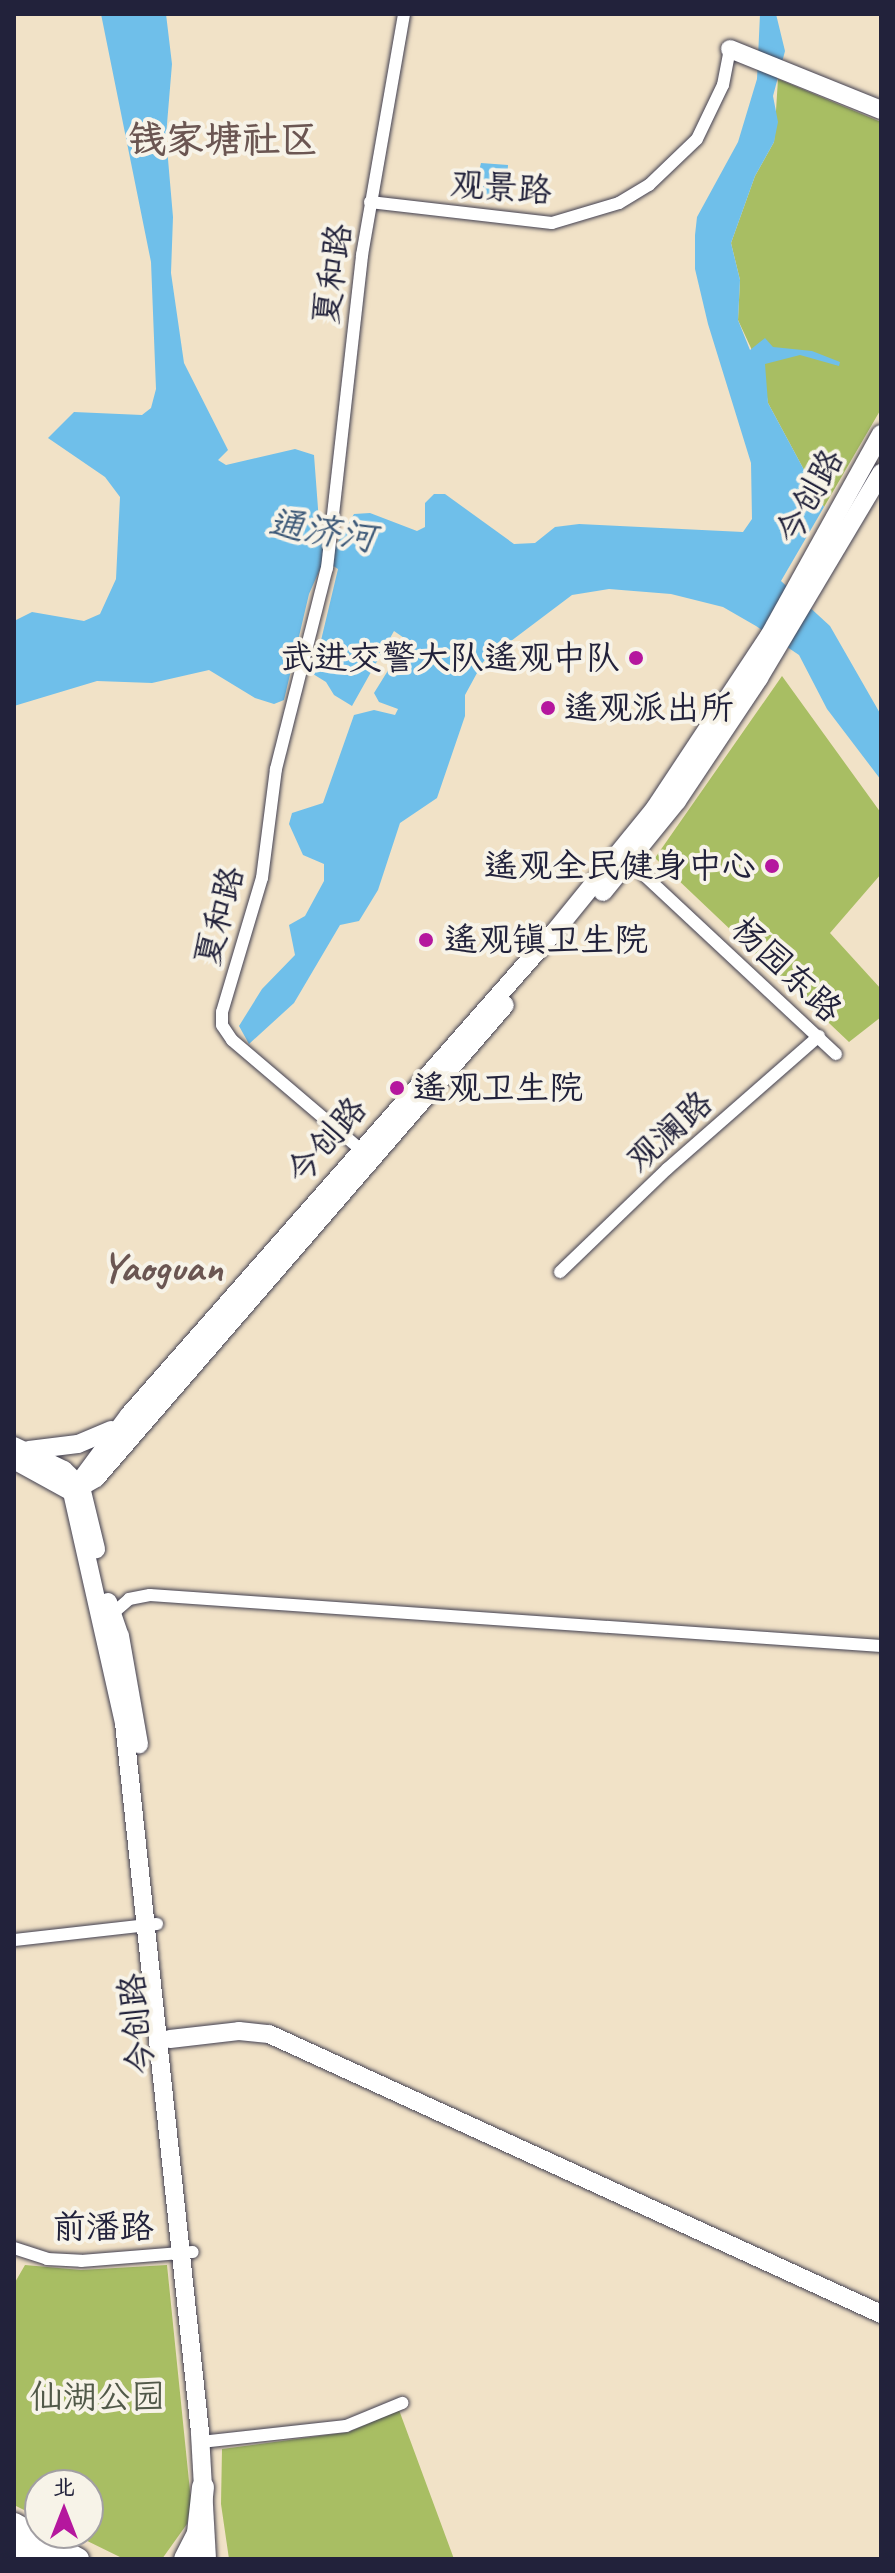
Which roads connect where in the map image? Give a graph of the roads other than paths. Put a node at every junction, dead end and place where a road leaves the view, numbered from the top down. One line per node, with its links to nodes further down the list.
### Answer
1 (404, 14): 4 (street, 夏和路)
2 (736, 52): 3 (main road); 4 (street, 观景路)
3 (881, 110)
4 (370, 202): 13 (street, 夏和路)
5 (881, 434): 6 (main road, 今创路)
6 (863, 464): 7 (street); 8 (main road, 今创路)
7 (881, 473): 8 (main road, 今创路)
8 (800, 593): 9 (main road)
9 (774, 640): 10 (main road, 今创路); 13 (main road, 今创路)
10 (629, 861): 11 (street, 杨园东路); 17 (main road, 今创路)
11 (819, 1036): 12 (street, 杨园东路); 14 (street, 观澜路)
12 (836, 1054)
13 (360, 1149): 15 (main road, 今创路)
14 (560, 1272)
15 (129, 1415): 16 (main road); 17 (main road, 今创路)
16 (17, 1452): 17 (main road)
17 (77, 1487): 18 (main road, 今创路); 20 (main road, 今创路)
18 (112, 1614): 19 (street); 20 (main road, 今创路)
19 (881, 1646)
20 (152, 1924): 21 (street); 22 (main road, 今创路); 24 (main road, 今创路)
21 (14, 1940)
22 (170, 2039): 24 (main road, 今创路); 25 (main road)
23 (14, 2248): 24 (street, 前潘路)
24 (187, 2253): 27 (main road, 今创路)
25 (881, 2314)
26 (402, 2403): 27 (street)
27 (206, 2442): 28 (main road, 今创路); 35 (main road, 今创路)
28 (203, 2487): 33 (highway); 34 (main road, 今创路)
29 (14, 2524): 32 (highway)
30 (14, 2544): 31 (highway)
31 (46, 2559)
32 (78, 2559)
33 (185, 2559)
34 (207, 2559)
35 (220, 2559)

